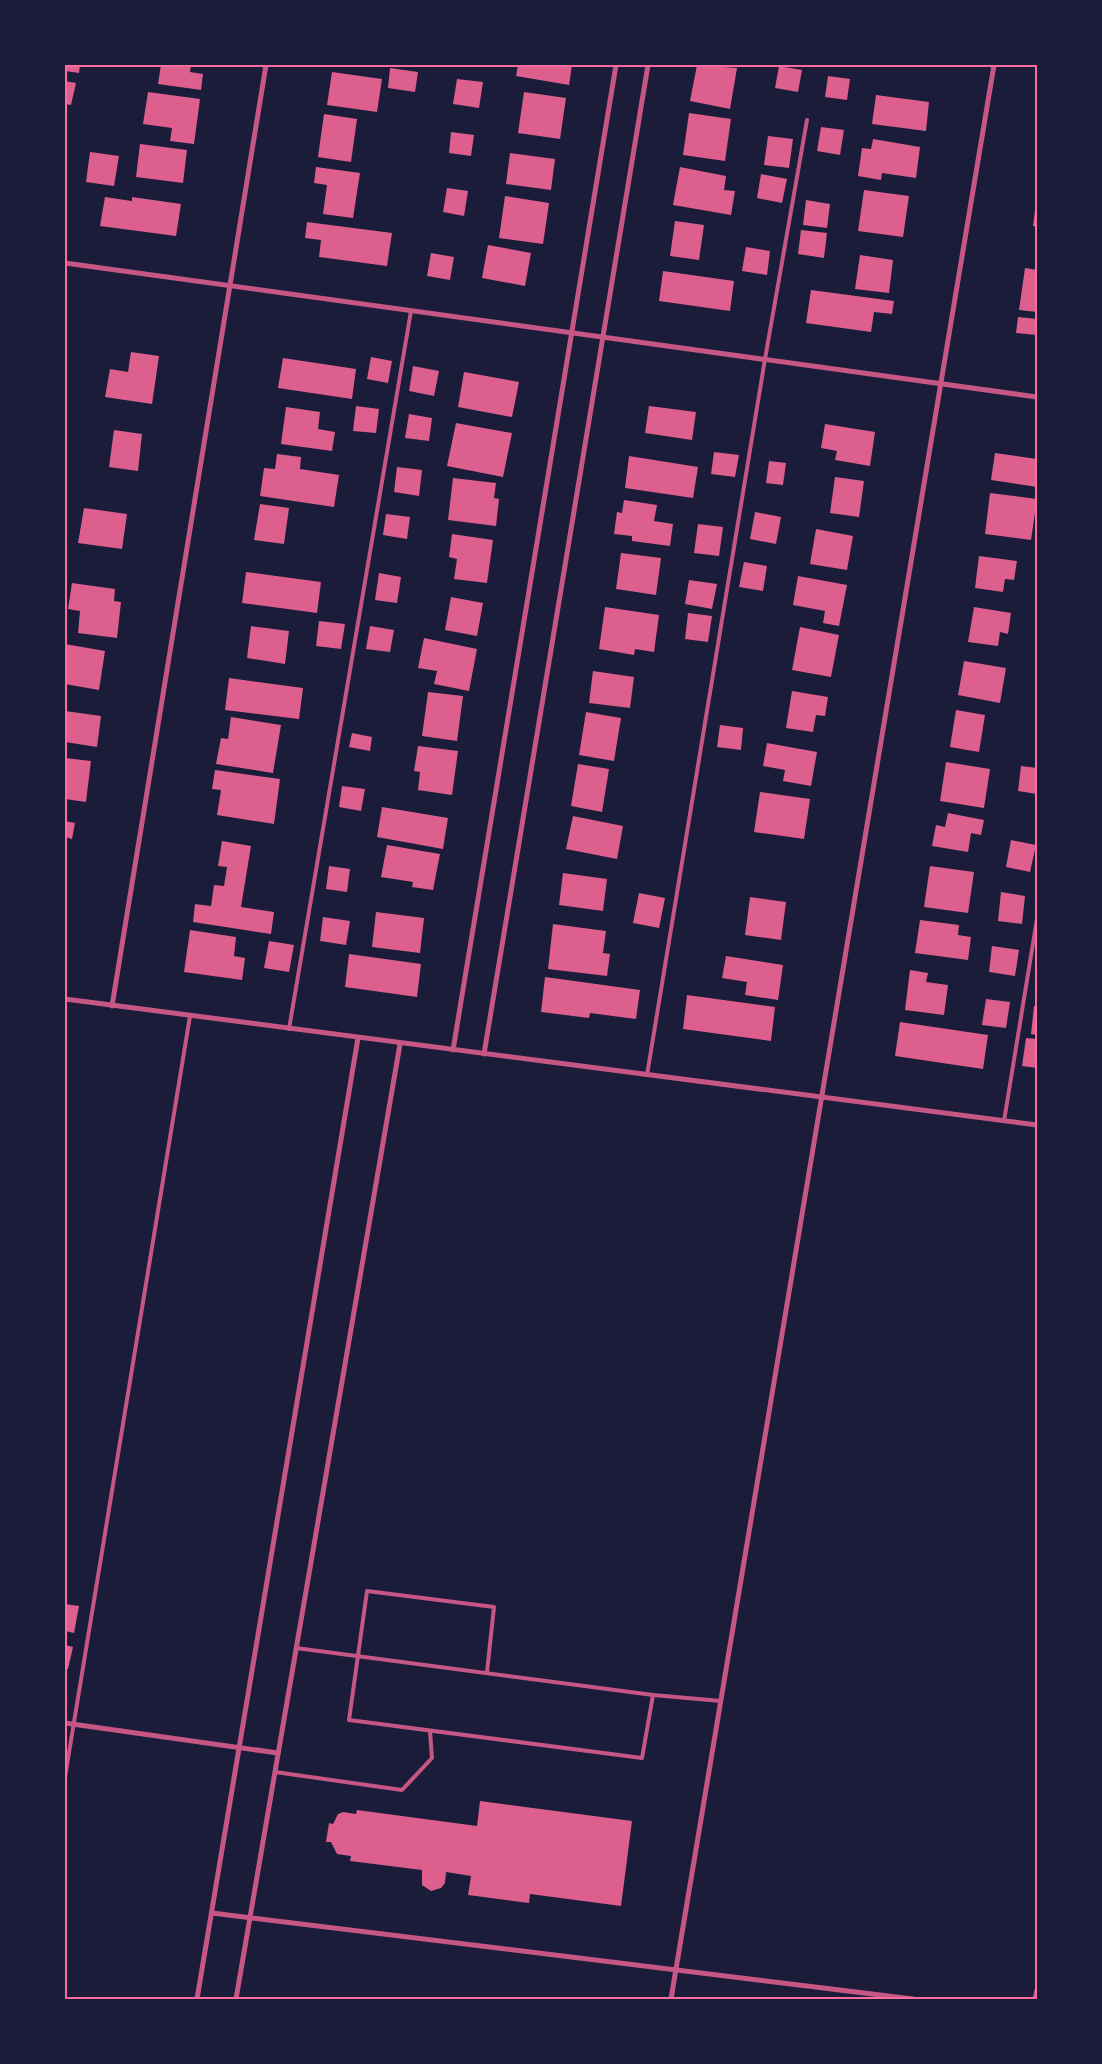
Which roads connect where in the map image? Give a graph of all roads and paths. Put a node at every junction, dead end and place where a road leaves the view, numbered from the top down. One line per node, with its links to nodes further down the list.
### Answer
1 (266, 65): 7 (street)
2 (616, 65): 9 (street)
3 (648, 65): 10 (street)
4 (994, 65): 12 (street)
5 (807, 120): 11 (lane)
6 (65, 263): 7 (street)
7 (230, 286): 8 (street); 16 (street)
8 (412, 311): 9 (street); 18 (lane)
9 (571, 333): 10 (street); 21 (street)
10 (603, 337): 11 (street); 22 (street)
11 (764, 359): 12 (street); 23 (lane)
12 (941, 383): 13 (street); 24 (street)
13 (1037, 397)
14 (1037, 919): 25 (lane)
15 (65, 999): 16 (street)
16 (112, 1006): 17 (street)
17 (190, 1016): 18 (street); 33 (lane)
18 (289, 1029): 19 (street)
19 (358, 1038): 20 (street); 35 (street)
20 (400, 1044): 21 (street); 27 (street)
21 (453, 1050): 22 (street)
22 (484, 1054): 23 (street)
23 (647, 1075): 24 (street)
24 (822, 1098): 25 (street); 31 (street)
25 (1004, 1121): 26 (street)
26 (1037, 1125)
27 (296, 1648): 28 (lane); 36 (street)
28 (358, 1656): 29 (lane); 29 (lane); 34 (lane)
29 (487, 1672): 30 (lane)
30 (653, 1695): 31 (lane); 34 (lane)
31 (721, 1701): 41 (street)
32 (65, 1723): 33 (street)
33 (74, 1724): 35 (street); 38 (lane)
34 (430, 1731): 37 (lane)
35 (240, 1747): 36 (street); 39 (street)
36 (278, 1753): 37 (street)
37 (275, 1772): 40 (street)
38 (65, 1777)
39 (212, 1913): 40 (street); 43 (street)
40 (250, 1918): 41 (street); 44 (street)
41 (676, 1970): 45 (street); 46 (street)
42 (1037, 1990): 47 (street)
43 (197, 1999)
44 (236, 1999)
45 (671, 1999)
46 (913, 1999)
47 (1036, 1999)

